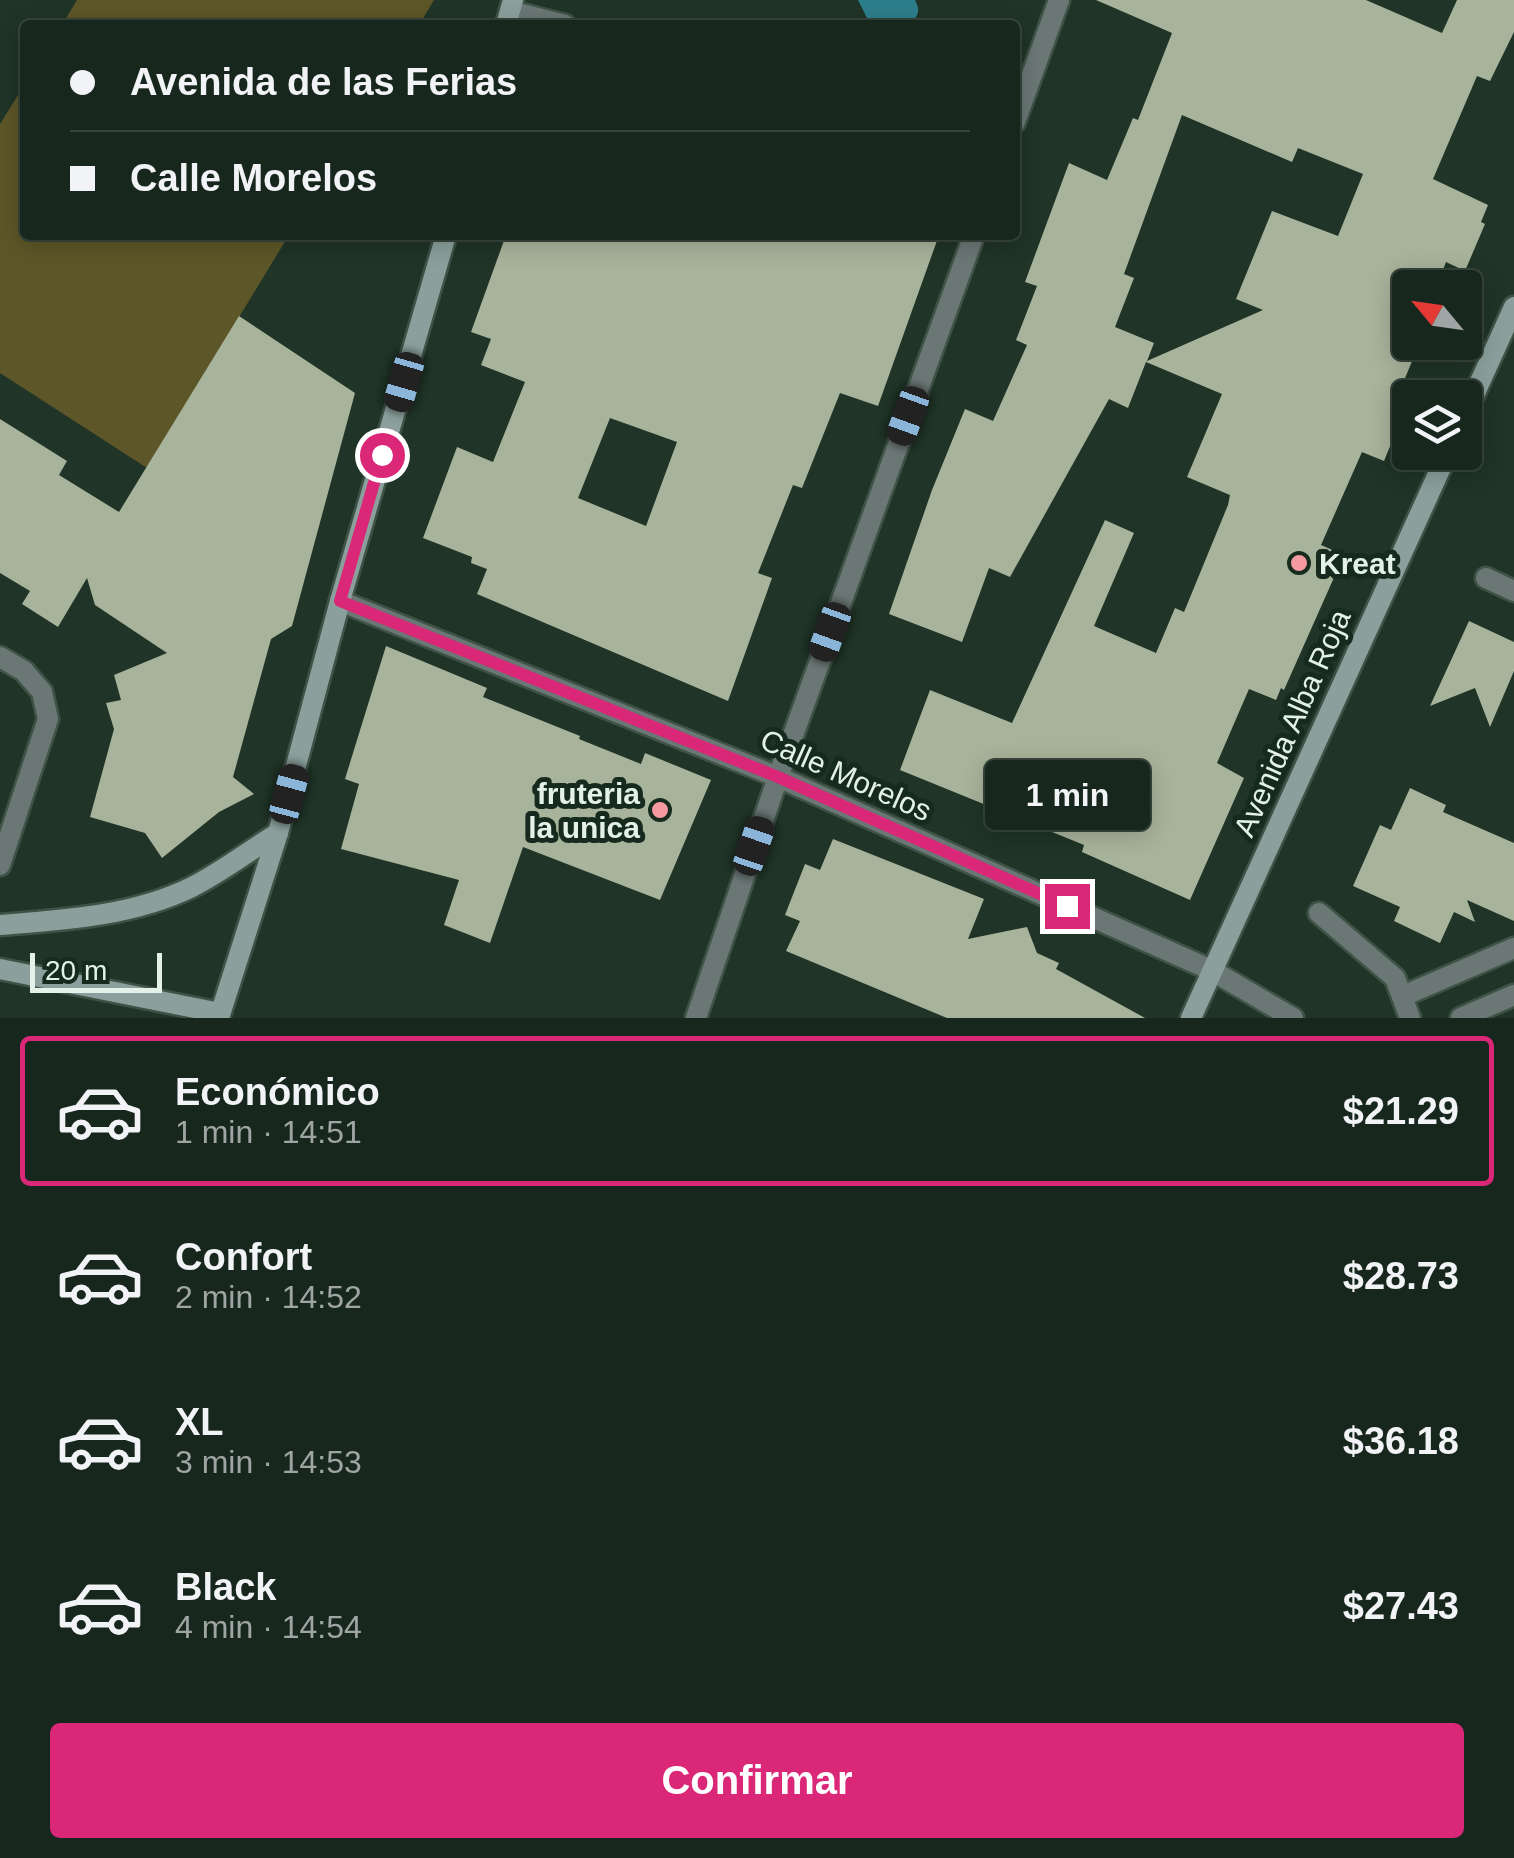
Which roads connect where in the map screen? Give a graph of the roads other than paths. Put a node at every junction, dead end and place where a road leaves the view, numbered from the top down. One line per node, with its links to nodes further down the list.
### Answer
1 (1059, 0): 4 (street)
2 (510, 12): 3 (street)
3 (544, 20)
4 (1020, 108)
5 (445, 240): 12 (main road)
6 (972, 240): 14 (street)
7 (1514, 306): 8 (main road)
8 (1481, 380)
9 (1440, 470): 21 (main road, Avenida Alba Roja)
10 (1486, 578): 11 (street)
11 (1514, 591)
12 (340, 601): 14 (street, Calle Morelos); 15 (main road)
13 (0, 657): 16 (street)
14 (778, 777): 21 (street, Calle Morelos); 25 (street)
15 (278, 833): 18 (main road); 24 (main road)
16 (0, 865)
17 (1320, 913): 23 (street)
18 (0, 925)
19 (1514, 948): 23 (street)
20 (0, 969): 24 (main road)
21 (1211, 970): 26 (main road, Avenida Alba Roja); 27 (street, Calle Morelos)
22 (1514, 995): 29 (street)
23 (1403, 996): 28 (street)
24 (220, 1016)
25 (696, 1018)
26 (1191, 1018)
27 (1293, 1018)
28 (1410, 1018)
29 (1460, 1018)

